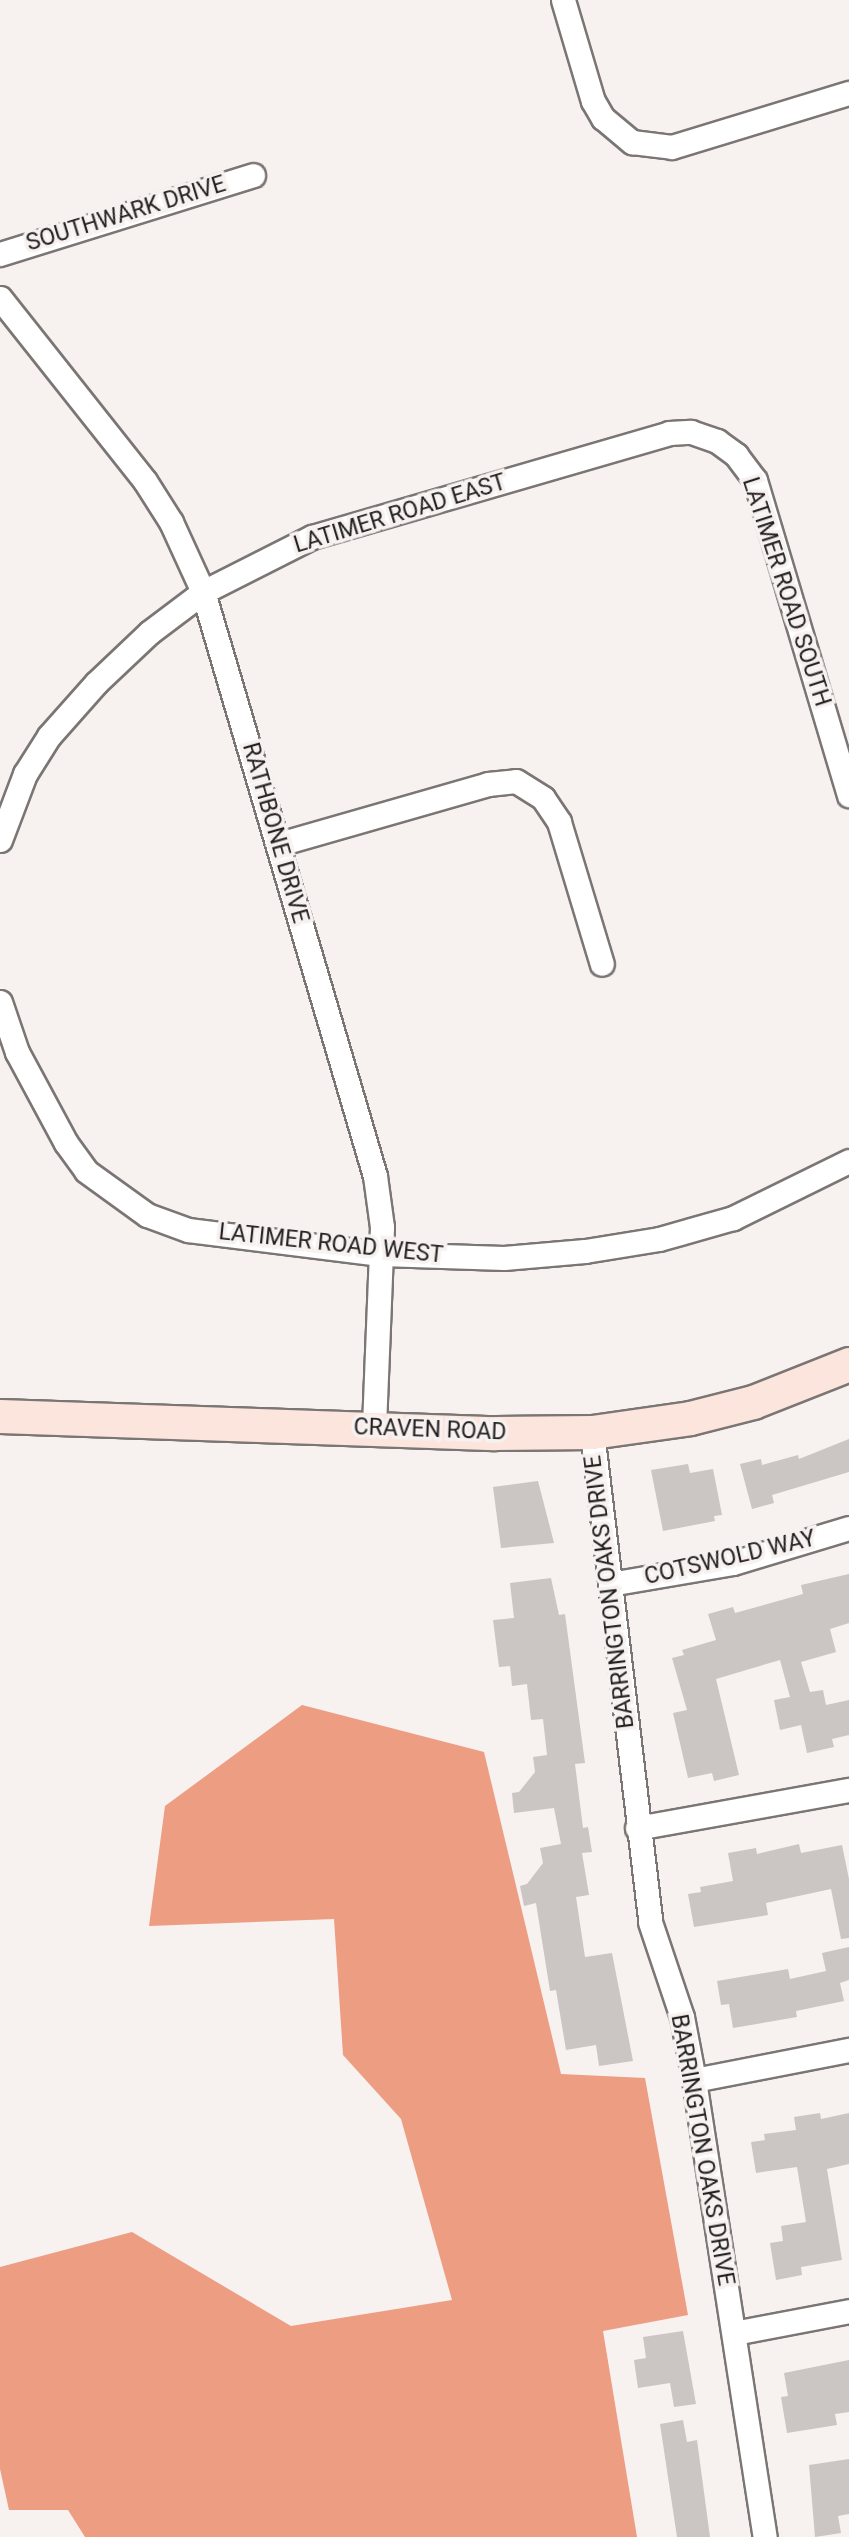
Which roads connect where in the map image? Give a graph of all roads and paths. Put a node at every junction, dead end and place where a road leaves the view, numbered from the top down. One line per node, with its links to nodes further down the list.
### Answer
1 (562, 0): 2 (street)
2 (849, 93)
3 (253, 175): 4 (street, SOUTHWARK DRIVE)
4 (0, 254)
5 (0, 298): 7 (street, RATHBONE DRIVE)
6 (717, 441): 7 (street, LATIMER ROAD EAST); 8 (street, LATIMER ROAD SOUTH)
7 (204, 592): 9 (street, LATIMER ROAD EAST); 10 (street, RATHBONE DRIVE)
8 (849, 795)
9 (0, 840)
10 (279, 844): 11 (street); 14 (street, RATHBONE DRIVE)
11 (602, 964)
12 (0, 1003): 14 (street, LATIMER ROAD WEST)
13 (849, 1161): 14 (street, LATIMER ROAD WEST)
14 (381, 1254): 17 (street, RATHBONE DRIVE)
15 (849, 1364): 18 (street, CRAVEN ROAD)
16 (0, 1416): 17 (street, CRAVEN ROAD)
17 (374, 1429): 18 (street, CRAVEN ROAD)
18 (592, 1432): 20 (street, BARRINGTON OAKS DRIVE)
19 (849, 1528): 20 (street, COTSWOLD WAY)
20 (610, 1584): 22 (street, BARRINGTON OAKS DRIVE)
21 (849, 1790): 22 (street)
22 (637, 1828): 24 (street, BARRINGTON OAKS DRIVE)
23 (849, 2050): 24 (street)
24 (694, 2080): 26 (street, BARRINGTON OAKS DRIVE)
25 (849, 2311): 26 (street)
26 (734, 2333): 27 (street, BARRINGTON OAKS DRIVE)
27 (765, 2537)

